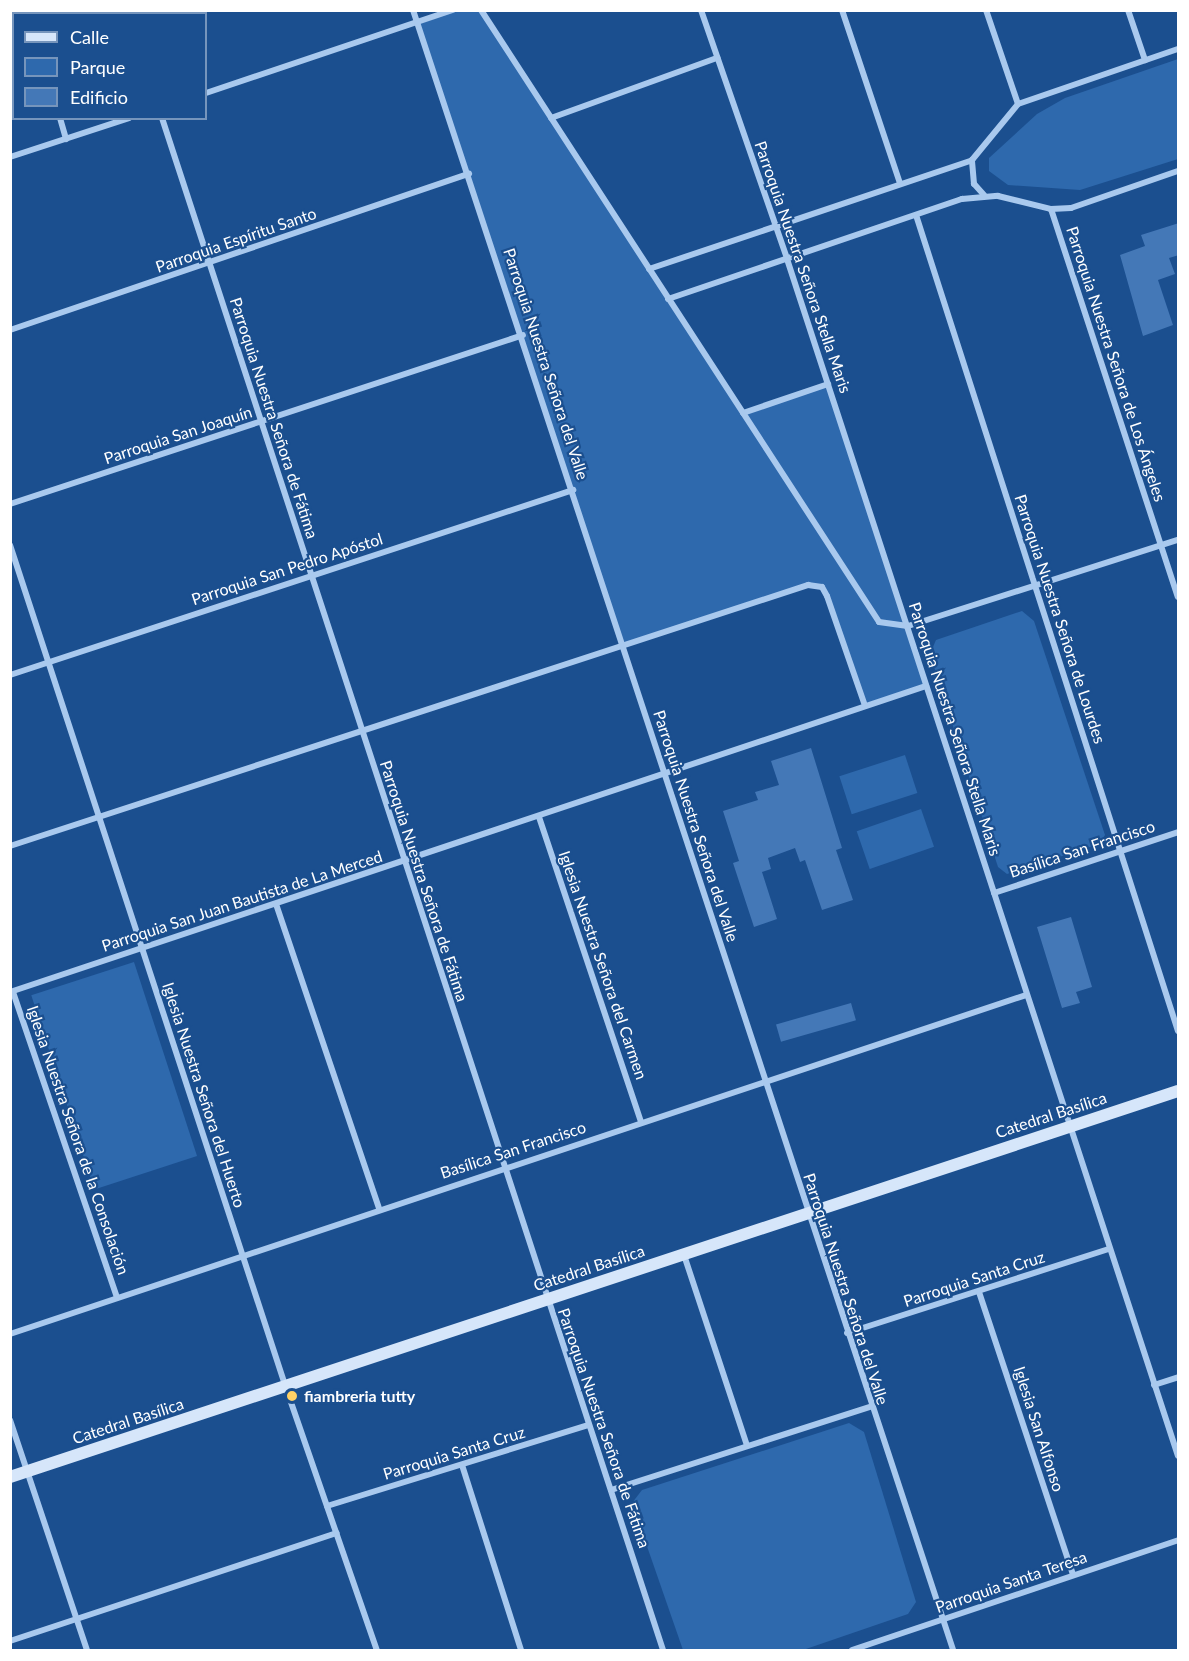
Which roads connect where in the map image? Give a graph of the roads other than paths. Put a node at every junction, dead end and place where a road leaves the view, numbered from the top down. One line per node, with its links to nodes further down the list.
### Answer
1 (413, 10): 8 (street, Parroquia Nuestra Señora del Valle)
2 (453, 10): 8 (street)
3 (481, 10): 14 (street)
4 (701, 10): 10 (street, Parroquia Nuestra Señora Stella Maris)
5 (842, 10): 23 (street)
6 (986, 10): 13 (street)
7 (1128, 10): 11 (street)
8 (417, 24): 12 (street); 22 (street, Parroquia Nuestra Señora del Valle)
9 (1179, 49): 11 (street)
10 (717, 58): 14 (street); 27 (street, Parroquia Nuestra Señora Stella Maris)
11 (1145, 60): 13 (street)
12 (207, 93)
13 (1018, 104): 20 (street)
14 (551, 118): 30 (street)
15 (61, 120): 18 (street)
16 (123, 120): 18 (street)
17 (163, 120): 29 (street, Parroquia Nuestra Señora de Fátima)
18 (66, 139): 19 (street)
19 (10, 157)
20 (972, 160): 23 (street); 24 (street)
21 (1179, 171): 25 (street)
22 (468, 174): 29 (street, Parroquia Espíritu Santo); 33 (street, Parroquia Nuestra Señora del Valle)
23 (900, 183): 27 (street)
24 (984, 195): 25 (street); 26 (street)
25 (1051, 209): 41 (street, Parroquia Nuestra Señora de Los Ángeles)
26 (916, 215): 28 (street); 43 (street, Parroquia Nuestra Señora de Lourdes)
27 (776, 226): 28 (street, Parroquia Nuestra Señora Stella Maris); 30 (street)
28 (787, 259): 31 (street); 34 (street, Parroquia Nuestra Señora Stella Maris)
29 (209, 264): 32 (street, Parroquia Espíritu Santo); 36 (street, Parroquia Nuestra Señora de Fátima)
30 (649, 269): 31 (street)
31 (668, 299): 35 (street)
32 (10, 330)
33 (524, 334): 36 (street, Parroquia San Joaquín); 37 (street, Parroquia Nuestra Señora del Valle)
34 (828, 384): 35 (street); 45 (street, Parroquia Nuestra Señora Stella Maris)
35 (743, 413): 45 (street)
36 (261, 422): 38 (street, Parroquia San Joaquín); 42 (street, Parroquia Nuestra Señora de Fátima)
37 (573, 490): 42 (street, Parroquia San Pedro Apóstol); 46 (street, Parroquia Nuestra Señora del Valle)
38 (10, 504)
39 (1179, 540): 41 (street)
40 (10, 545): 47 (street, Iglesia Nuestra Señora del Huerto)
41 (1162, 546): 43 (street); 44 (street, Parroquia Nuestra Señora de Los Ángeles)
42 (312, 575): 47 (street, Parroquia San Pedro Apóstol); 51 (street, Parroquia Nuestra Señora de Fátima)
43 (1034, 586): 45 (street); 57 (street, Parroquia Nuestra Señora de Lourdes)
44 (1179, 597)
45 (908, 626): 49 (street, Parroquia Nuestra Señora Stella Maris)
46 (621, 645): 50 (street); 51 (street); 52 (street, Parroquia Nuestra Señora del Valle)
47 (49, 662): 48 (street, Parroquia San Pedro Apóstol); 53 (street, Iglesia Nuestra Señora del Huerto)
48 (10, 675)
49 (926, 686): 50 (street, Parroquia San Juan Bautista de La Merced); 59 (street, Parroquia Nuestra Señora Stella Maris)
50 (865, 706): 52 (street, Parroquia San Juan Bautista de La Merced)
51 (361, 730): 53 (street); 58 (street, Parroquia Nuestra Señora de Fátima)
52 (664, 775): 54 (street, Parroquia San Juan Bautista de La Merced); 65 (street, Parroquia Nuestra Señora del Valle)
53 (99, 816): 56 (street); 61 (street, Iglesia Nuestra Señora del Huerto)
54 (539, 818): 58 (street, Parroquia San Juan Bautista de La Merced); 67 (street, Iglesia Nuestra Señora del Carmen)
55 (1179, 832): 57 (street, Basílica San Francisco)
56 (10, 846)
57 (1123, 850): 59 (street, Basílica San Francisco); 64 (street, Parroquia Nuestra Señora de Lourdes)
58 (404, 863): 60 (street, Parroquia San Juan Bautista de La Merced); 69 (street, Parroquia Nuestra Señora de Fátima)
59 (993, 893): 63 (street, Parroquia Nuestra Señora Stella Maris)
60 (276, 904): 61 (street, Parroquia San Juan Bautista de La Merced); 70 (street)
61 (141, 948): 62 (street, Parroquia San Juan Bautista de La Merced); 74 (street, Iglesia Nuestra Señora del Huerto)
62 (12, 992): 76 (street, Iglesia Nuestra Señora de la Consolación)
63 (1026, 995): 65 (street, Basílica San Francisco); 68 (street, Parroquia Nuestra Señora Stella Maris)
64 (1179, 1031)
65 (766, 1079): 67 (street, Basílica San Francisco); 71 (street, Parroquia Nuestra Señora del Valle)
66 (1179, 1091): 68 (main road, Catedral Basílica)
67 (641, 1122): 69 (street, Basílica San Francisco)
68 (1068, 1126): 71 (main road, Catedral Basílica); 72 (street, Parroquia Nuestra Señora Stella Maris)
69 (503, 1167): 70 (street, Basílica San Francisco); 77 (street, Parroquia Nuestra Señora de Fátima)
70 (379, 1208): 74 (street, Basílica San Francisco)
71 (807, 1214): 73 (main road, Catedral Basílica); 78 (street, Parroquia Nuestra Señora del Valle)
72 (1108, 1250): 75 (street, Parroquia Santa Cruz); 82 (street, Parroquia Nuestra Señora Stella Maris)
73 (684, 1254): 77 (main road, Catedral Basílica); 86 (street)
74 (243, 1256): 76 (street, Basílica San Francisco); 81 (street, Iglesia Nuestra Señora del Huerto)
75 (979, 1292): 78 (street, Parroquia Santa Cruz); 95 (street, Iglesia San Alfonso)
76 (117, 1298): 79 (street, Basílica San Francisco)
77 (546, 1299): 81 (main road, Catedral Basílica); 85 (street, Parroquia Nuestra Señora de Fátima)
78 (847, 1333): 83 (street, Parroquia Nuestra Señora del Valle)
79 (10, 1334)
80 (1179, 1377): 82 (street)
81 (285, 1385): 89 (main road, Catedral Basílica); 92 (street, Iglesia Nuestra Señora del Huerto)
82 (1154, 1385): 87 (street, Parroquia Nuestra Señora Stella Maris)
83 (870, 1407): 86 (street); 97 (street, Parroquia Nuestra Señora del Valle)
84 (10, 1420): 89 (street)
85 (589, 1425): 88 (street, Parroquia Santa Cruz); 91 (street, Parroquia Nuestra Señora de Fátima)
86 (747, 1445): 91 (street)
87 (1179, 1456)
88 (462, 1465): 92 (street, Parroquia Santa Cruz); 101 (street)
89 (28, 1471): 90 (main road, Catedral Basílica); 96 (street)
90 (10, 1477)
91 (611, 1490): 102 (street, Parroquia Nuestra Señora de Fátima)
92 (327, 1506): 93 (street, Iglesia Nuestra Señora del Huerto)
93 (337, 1533): 96 (street); 100 (street, Iglesia Nuestra Señora del Huerto)
94 (1179, 1540): 95 (street, Parroquia Santa Teresa)
95 (1073, 1575): 97 (street, Parroquia Santa Teresa)
96 (76, 1620): 98 (street); 99 (street)
97 (942, 1620): 103 (street, Parroquia Santa Teresa); 104 (street, Parroquia Nuestra Señora del Valle)
98 (10, 1641)
99 (87, 1650)
100 (377, 1650)
101 (521, 1650)
102 (663, 1650)
103 (852, 1650)
104 (953, 1650)

